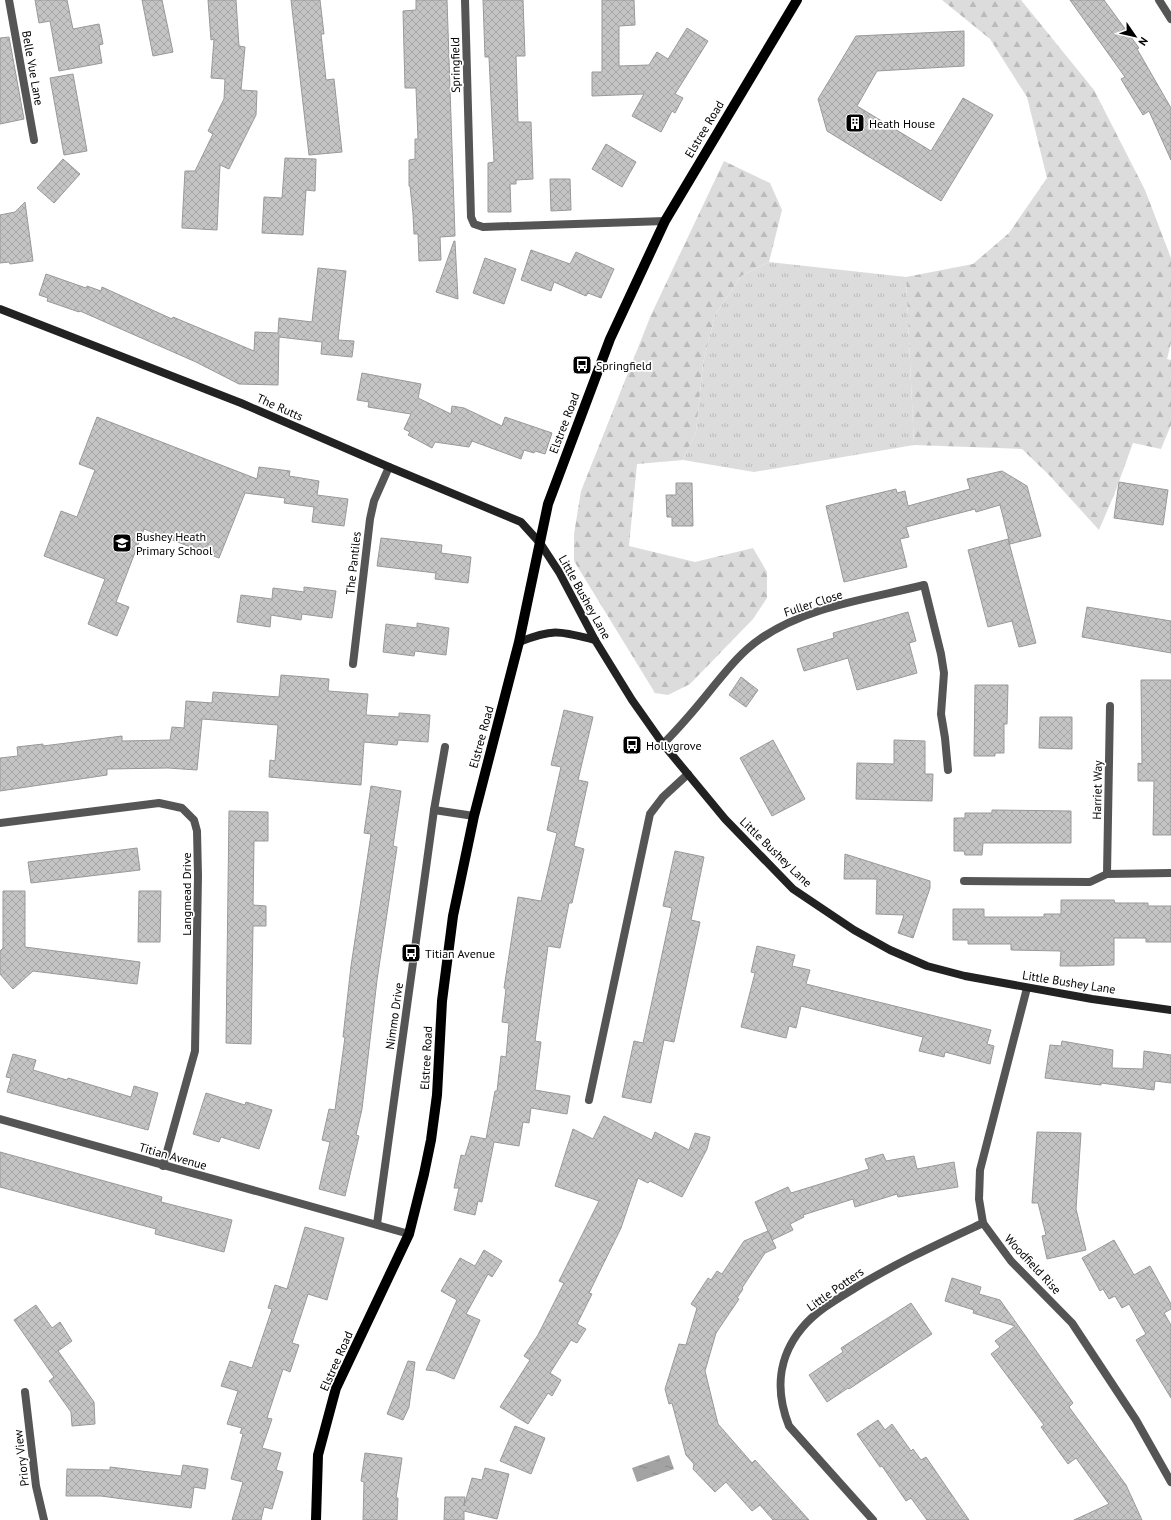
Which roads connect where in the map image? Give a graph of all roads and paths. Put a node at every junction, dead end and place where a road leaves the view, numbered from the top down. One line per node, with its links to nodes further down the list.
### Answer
1 (9, 0): 6 (street, Belle Vue Lane)
2 (465, 0): 7 (street, Springfield)
3 (797, 0): 7 (main road, Elstree Road)
4 (1159, 0): 5 (street)
5 (1171, 19)
6 (34, 140)
7 (665, 221): 10 (main road, Elstree Road)
8 (0, 309): 9 (street, The Rutts)
9 (389, 467): 10 (street, The Rutts); 13 (street, The Pantiles)
10 (540, 543): 11 (street, Little Bushey Lane); 12 (main road, Elstree Road)
11 (595, 640): 12 (street); 15 (street, Little Bushey Lane)
12 (519, 642): 20 (main road, Elstree Road)
13 (353, 664)
14 (1110, 706): 23 (street, Harriet Way)
15 (663, 744): 17 (street, Fuller Close); 18 (street, Little Bushey Lane)
16 (445, 748): 19 (street, Nimmo Drive)
17 (948, 770)
18 (688, 774): 25 (street, Little Bushey Lane); 27 (street)
19 (434, 810): 20 (street); 31 (street, Nimmo Drive)
20 (474, 816): 32 (main road, Elstree Road)
21 (0, 823): 29 (street, Langmead Drive)
22 (1171, 873): 23 (street)
23 (1107, 874): 24 (street)
24 (964, 881)
25 (1027, 988): 26 (street, Little Bushey Lane); 30 (street, Woodfield Rise)
26 (1171, 1010)
27 (589, 1100)
28 (0, 1119): 29 (street, Titian Avenue)
29 (163, 1166): 31 (street, Titian Avenue)
30 (983, 1223): 34 (street, Woodfield Rise); 37 (street, Little Potters)
31 (377, 1224): 32 (street, Titian Avenue)
32 (408, 1234): 36 (main road, Elstree Road)
33 (25, 1392): 35 (street, Priory View)
34 (1171, 1482)
35 (44, 1520)
36 (316, 1520)
37 (873, 1520)

